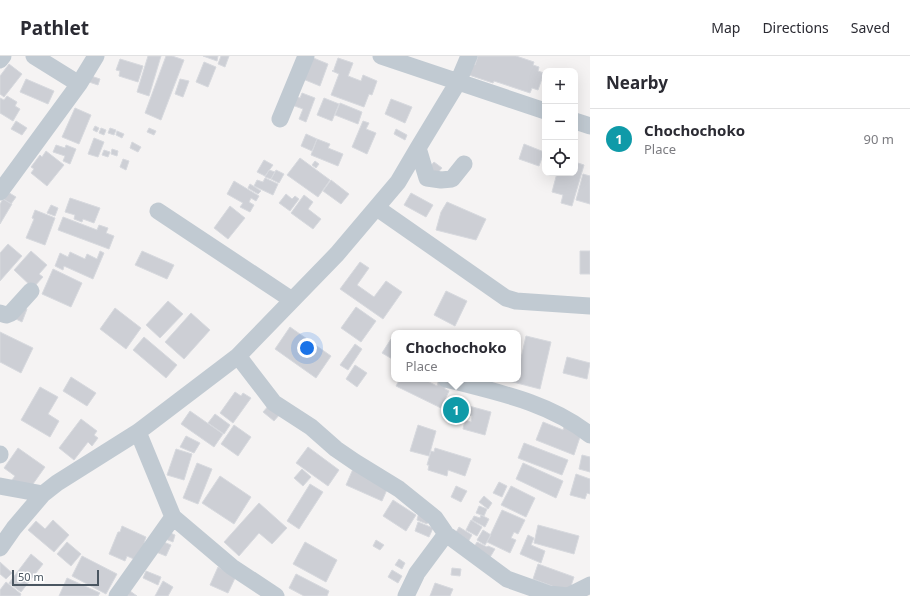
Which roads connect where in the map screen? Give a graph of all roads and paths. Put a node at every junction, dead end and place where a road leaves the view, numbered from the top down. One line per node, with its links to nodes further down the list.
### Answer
1 (3, 56): 7 (street)
2 (34, 56): 9 (street)
3 (96, 56): 9 (street)
4 (306, 56): 11 (street)
5 (381, 56): 8 (street)
6 (469, 56): 8 (street)
7 (0, 60)
8 (458, 82): 10 (street); 14 (street)
9 (79, 84): 16 (street)
10 (542, 110)
11 (280, 119)
12 (578, 122): 13 (street)
13 (590, 126)
14 (418, 148): 15 (street); 17 (street)
15 (464, 164)
16 (0, 192)
17 (377, 208): 20 (street); 21 (street)
18 (158, 210): 20 (street)
19 (31, 291): 22 (street)
20 (292, 300): 23 (street)
21 (590, 306)
22 (0, 313)
23 (238, 356): 25 (street); 30 (street)
24 (457, 382): 26 (street)
25 (138, 432): 28 (street); 29 (street)
26 (590, 435)
27 (0, 486): 28 (street)
28 (43, 494): 31 (street)
29 (173, 517): 33 (street); 34 (street)
30 (446, 534): 32 (street); 35 (street)
31 (0, 548)
32 (590, 585)
33 (117, 596)
34 (276, 596)
35 (406, 596)

